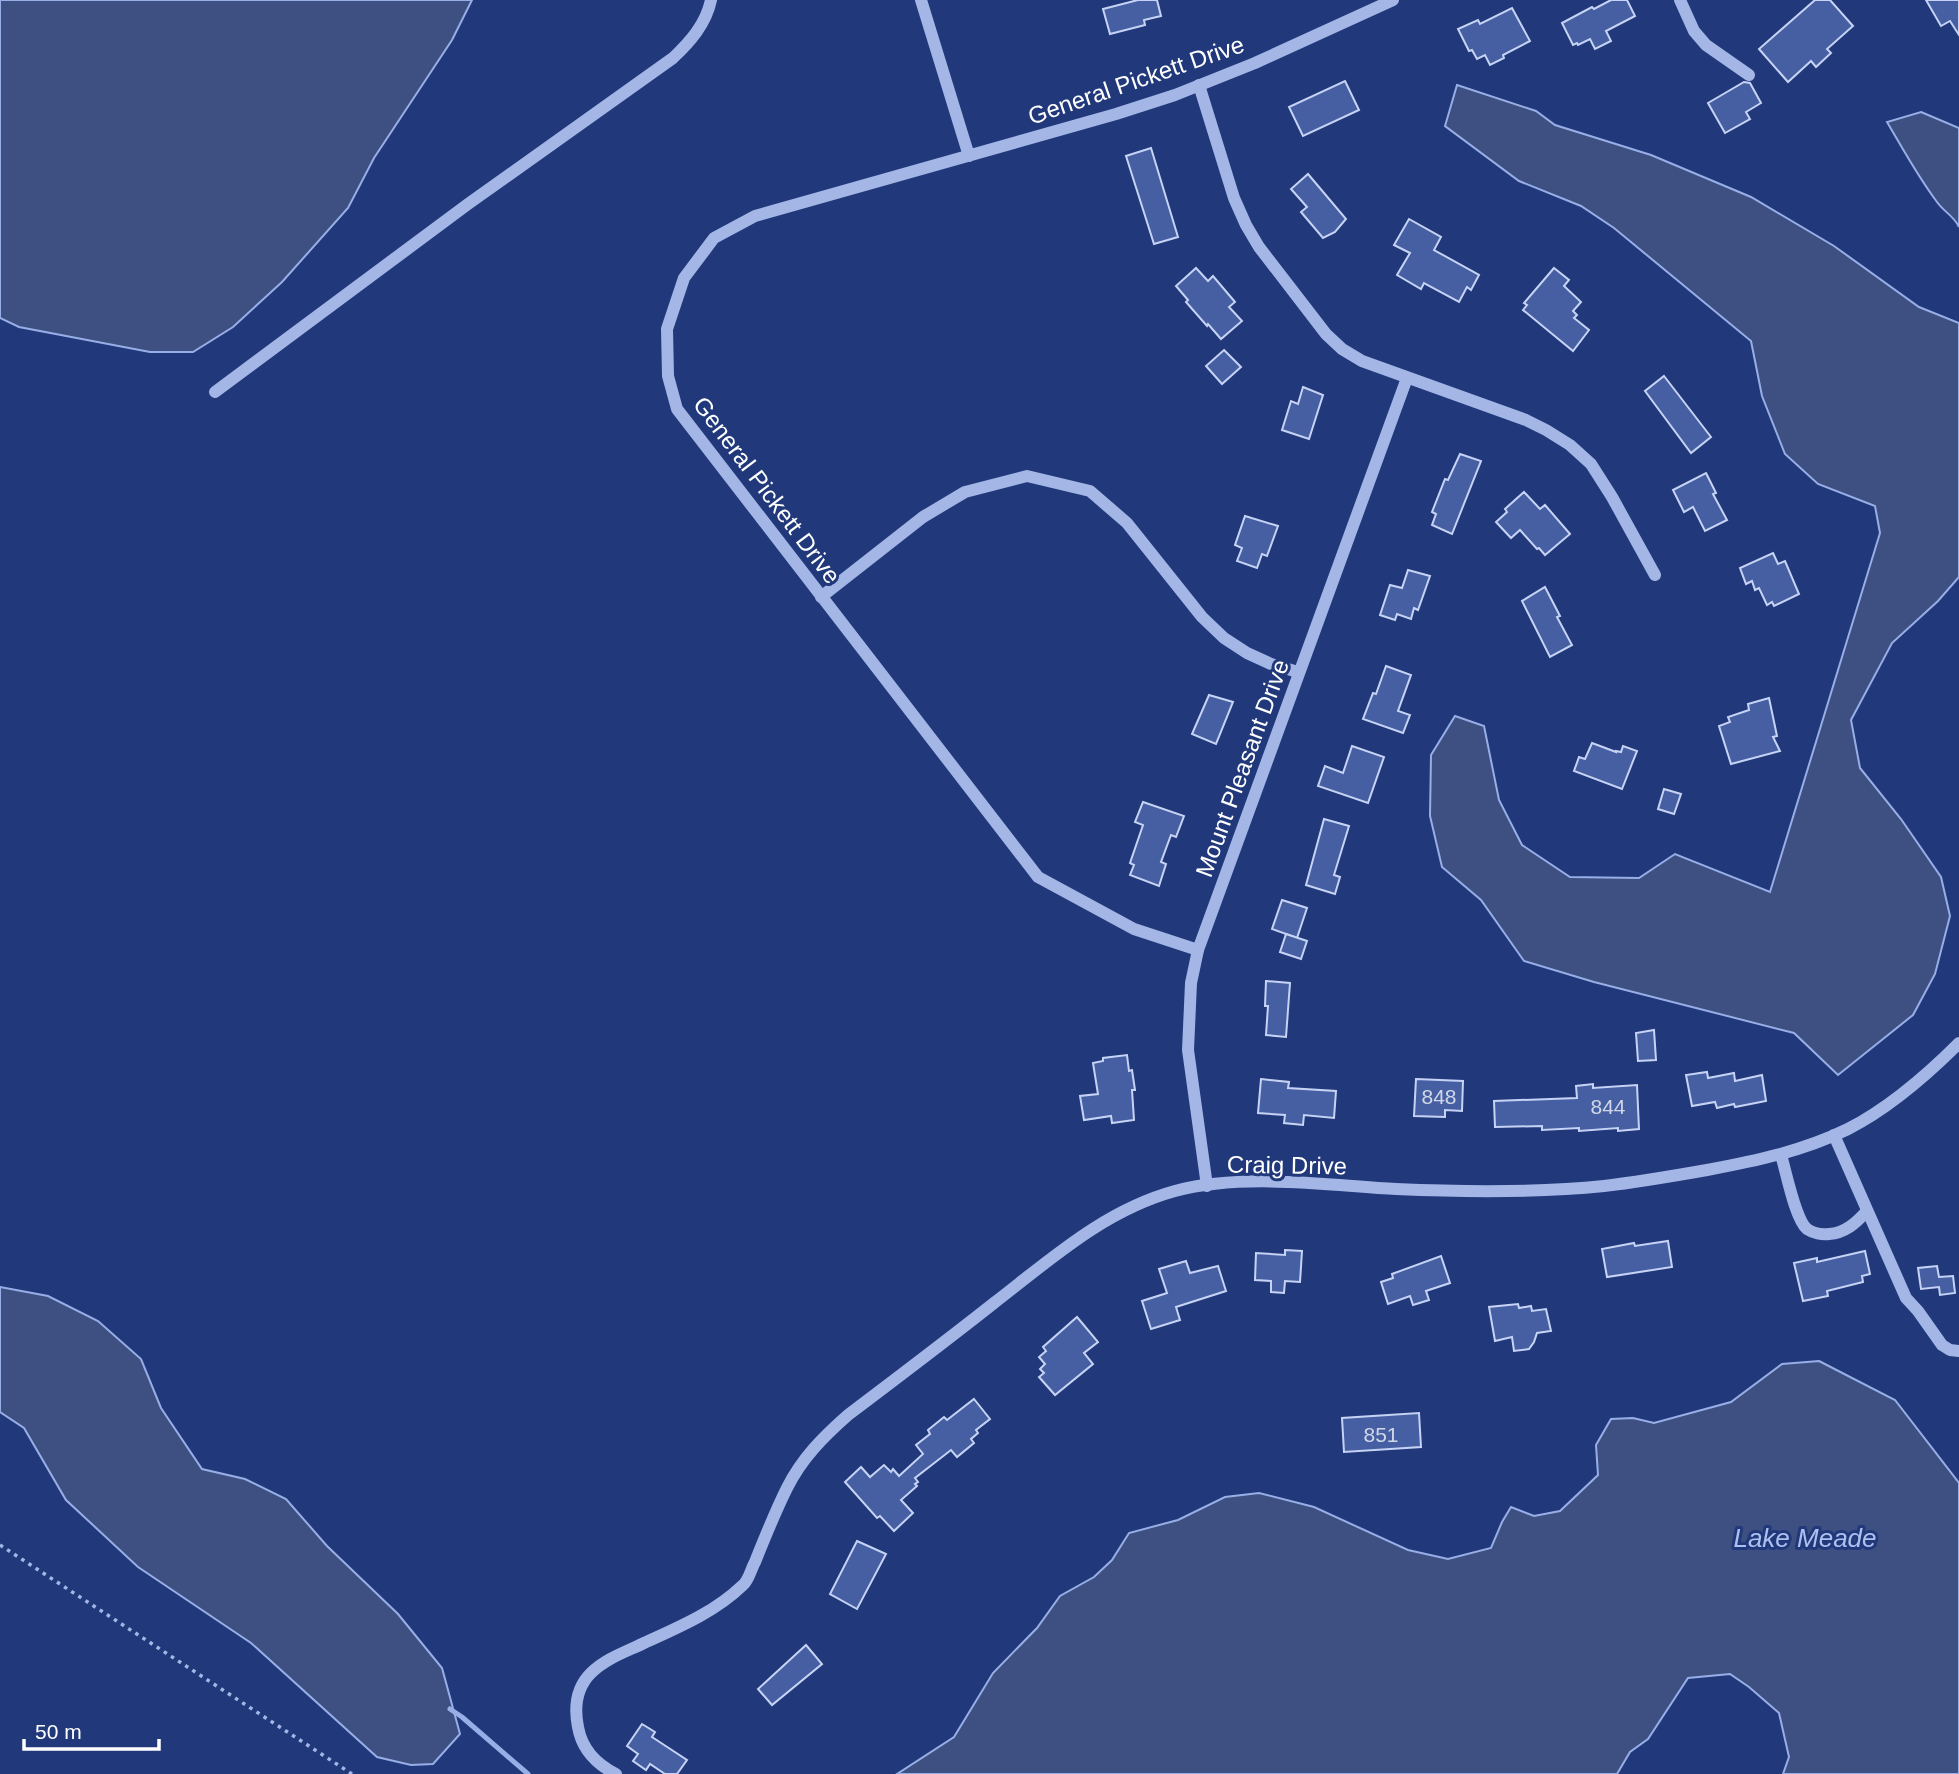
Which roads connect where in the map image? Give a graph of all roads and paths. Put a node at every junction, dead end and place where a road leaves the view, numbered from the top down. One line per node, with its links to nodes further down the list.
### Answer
1 (711, 0): 9 (street)
2 (921, 0): 7 (street)
3 (1394, 0): 6 (street, General Pickett Drive)
4 (1680, 0): 5 (street)
5 (1749, 75)
6 (1199, 85): 7 (street, General Pickett Drive); 8 (street)
7 (969, 156): 11 (street, General Pickett Drive)
8 (1407, 377): 10 (street); 12 (street, Mount Pleasant Drive)
9 (215, 392)
10 (1655, 575)
11 (821, 597): 12 (street); 13 (street, General Pickett Drive)
12 (1298, 672): 13 (street, Mount Pleasant Drive)
13 (1198, 950): 17 (street, Mount Pleasant Drive)
14 (1959, 1043): 15 (street, Craig Drive)
15 (1834, 1135): 16 (street, Craig Drive); 18 (street)
16 (1781, 1155): 17 (street, Craig Drive); 18 (street)
17 (1207, 1185): 22 (street, Craig Drive)
18 (1867, 1212): 19 (street)
19 (1959, 1350)
20 (0, 1545): 21 (path)
21 (352, 1774)
22 (616, 1774)

